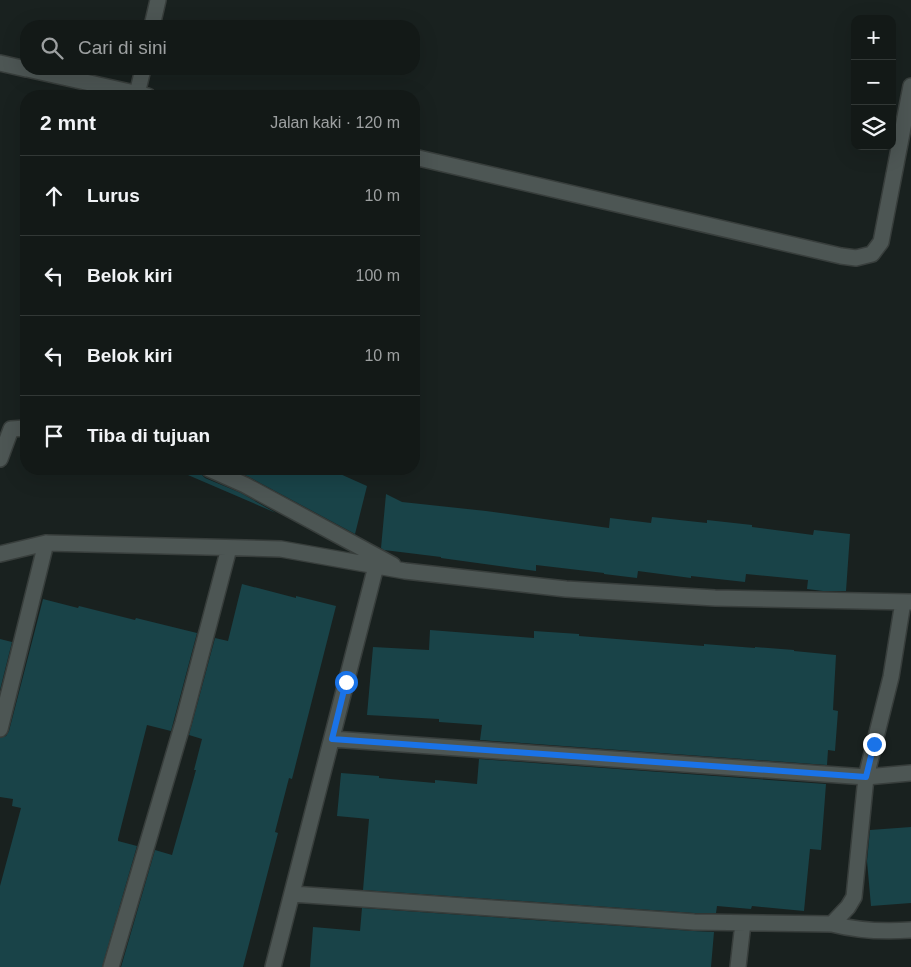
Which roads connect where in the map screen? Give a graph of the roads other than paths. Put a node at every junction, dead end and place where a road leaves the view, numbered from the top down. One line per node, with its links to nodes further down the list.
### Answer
1 (158, 0): 2 (street)
2 (153, 20)
3 (0, 63): 4 (street)
4 (20, 67)
5 (54, 75): 8 (street)
6 (143, 75): 9 (street)
7 (911, 86): 10 (street)
8 (121, 90)
9 (143, 90)
10 (420, 158)
11 (20, 428): 12 (street)
12 (0, 459)
13 (222, 475): 18 (street)
14 (46, 543): 15 (street); 16 (street); 20 (street)
15 (229, 548): 17 (street); 28 (street)
16 (0, 554)
17 (376, 566): 18 (street); 21 (street)
18 (405, 571): 19 (street)
19 (907, 602): 23 (street)
20 (0, 728)
21 (332, 739): 23 (street); 24 (street)
22 (911, 773): 23 (street)
23 (866, 777): 26 (street)
24 (292, 894): 25 (street); 29 (street)
25 (743, 924): 26 (street); 30 (street)
26 (832, 924): 27 (street)
27 (911, 930)
28 (111, 967)
29 (273, 967)
30 (738, 967)

